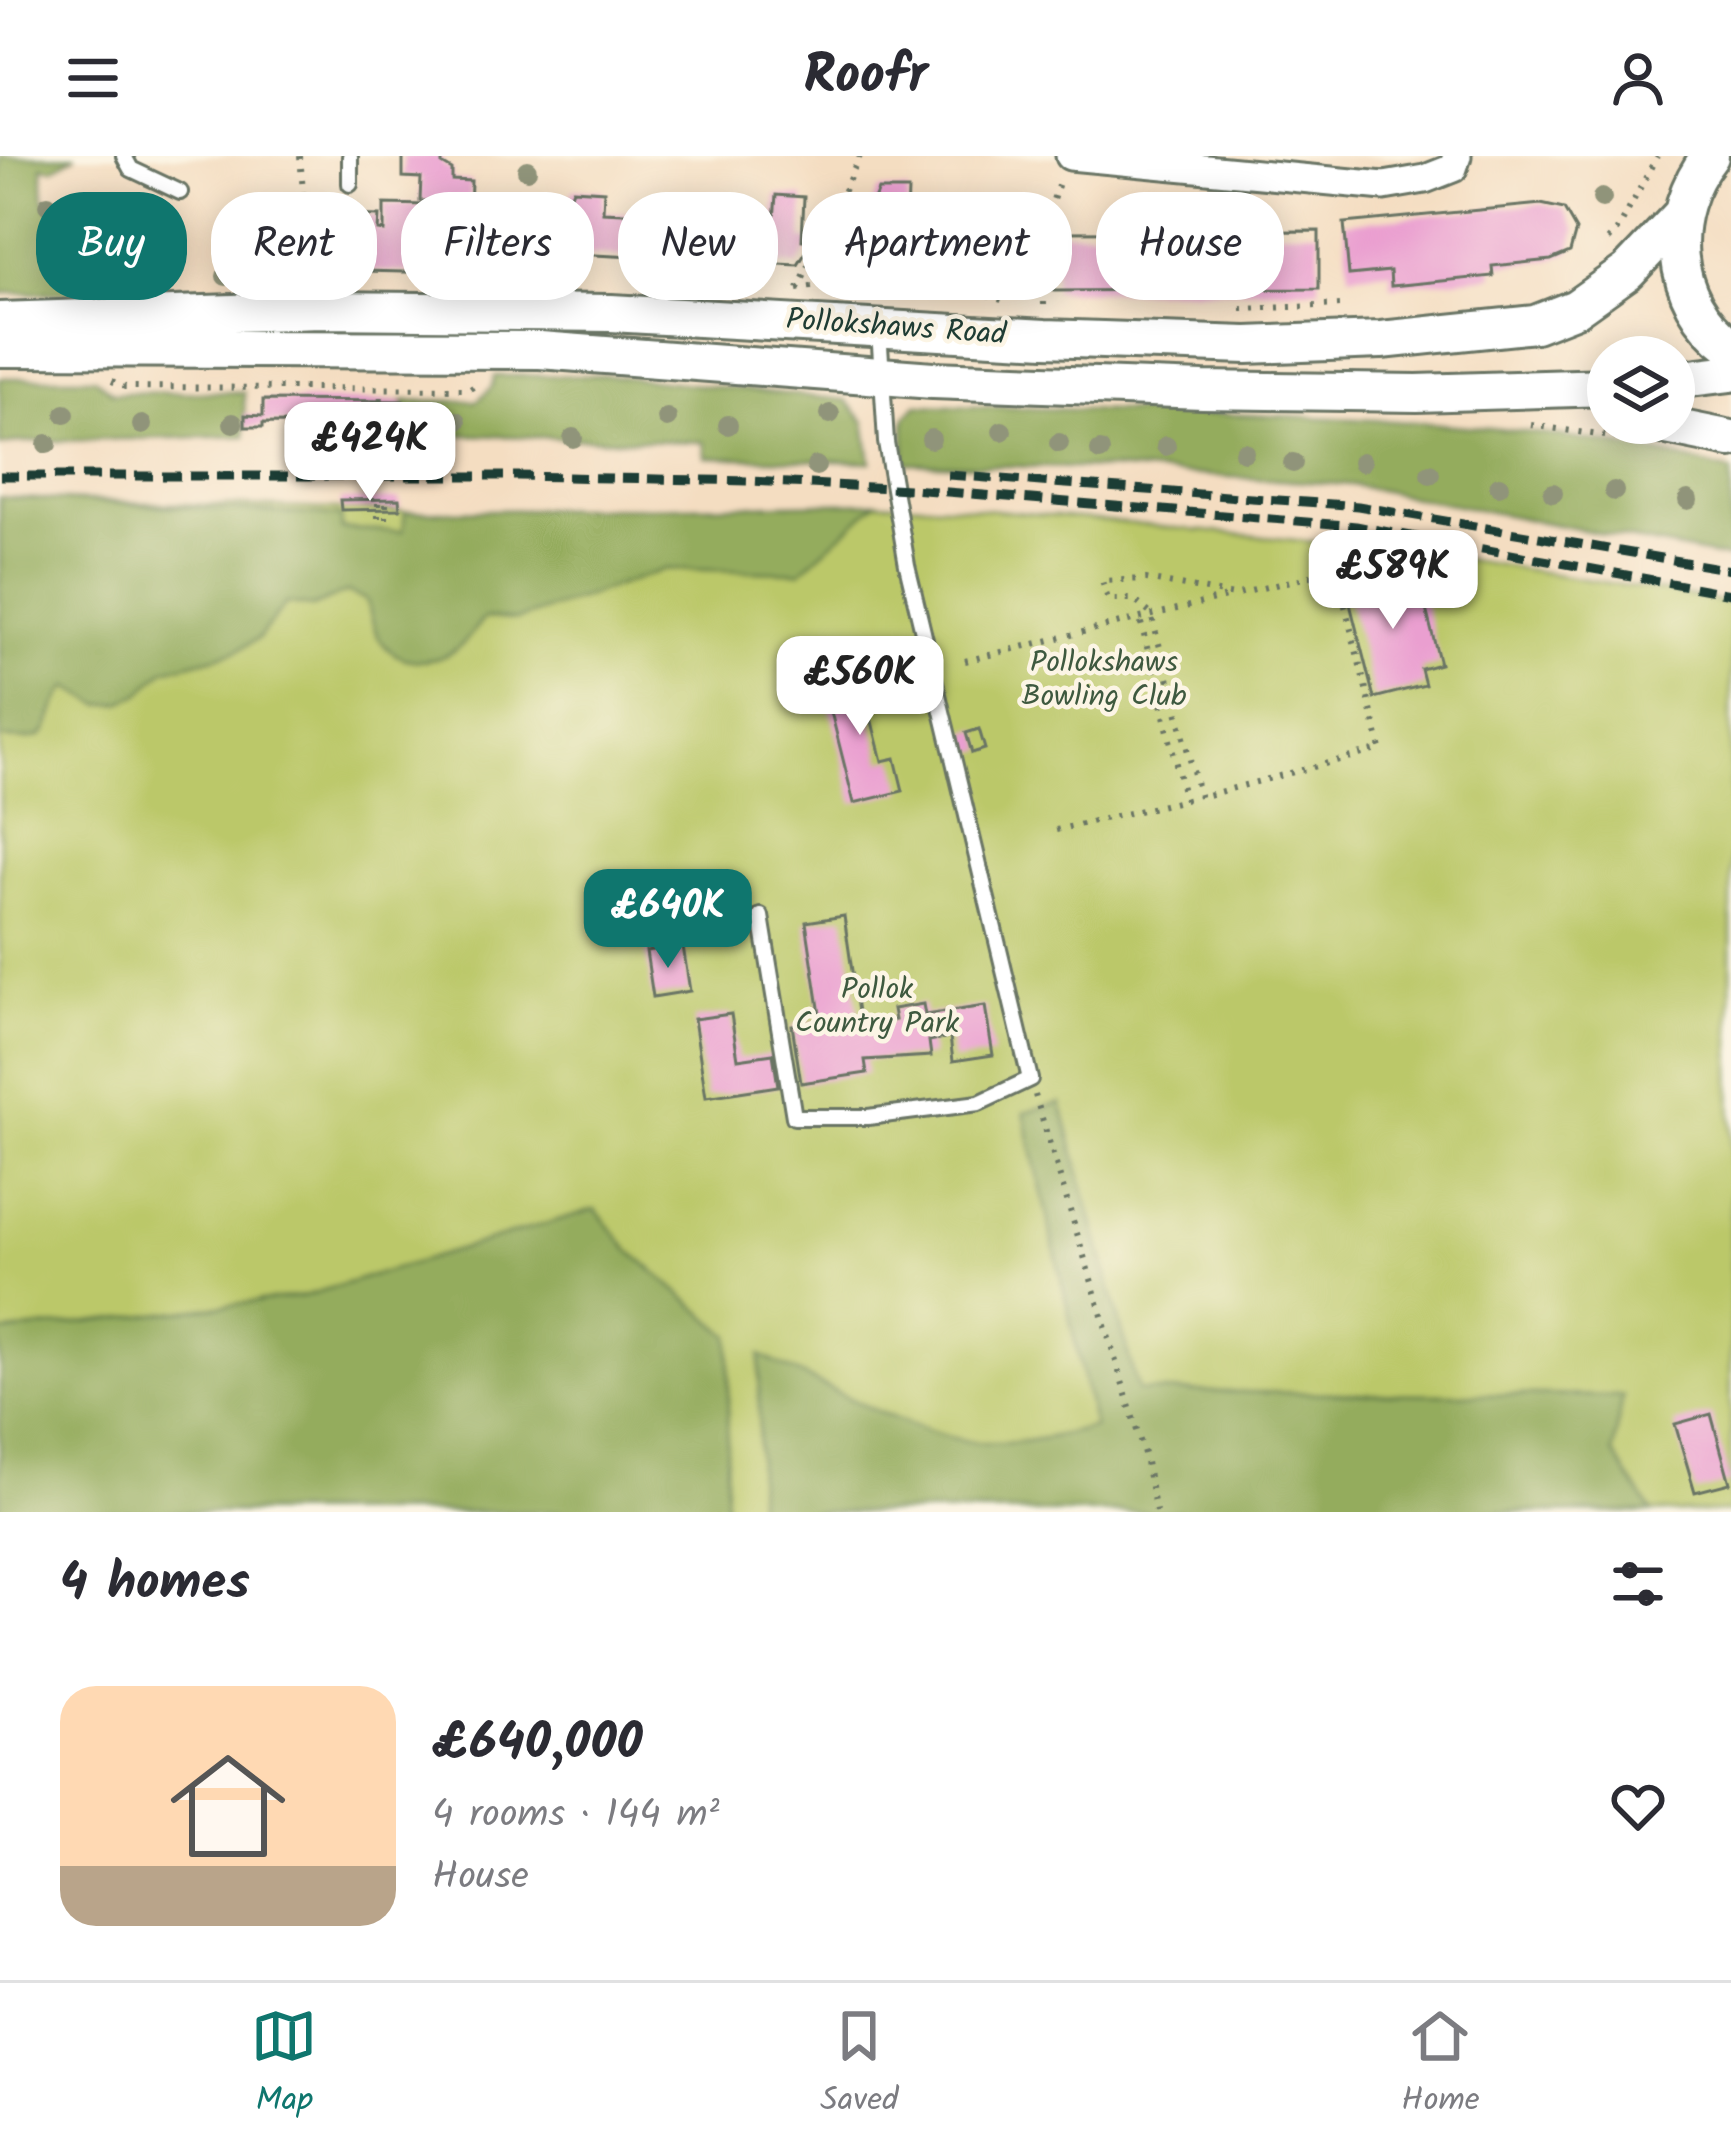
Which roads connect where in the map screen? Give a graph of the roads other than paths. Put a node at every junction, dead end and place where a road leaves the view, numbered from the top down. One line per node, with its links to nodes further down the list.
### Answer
1 (124, 156): 9 (lane)
2 (350, 156): 7 (lane)
3 (1070, 156): 6 (street)
4 (1457, 156): 6 (street)
5 (1710, 156): 8 (main road, Pollokshaws Road)
6 (1173, 160)
7 (350, 184)
8 (1688, 186): 10 (main road, Pollokshaws Road); 12 (main road)
9 (180, 192)
10 (879, 327): 11 (main road, Pollokshaws Road); 14 (lane)
11 (15, 335): 14 (main road, Pollokshaws Road)
12 (1731, 346)
13 (1731, 373): 15 (main road)
14 (880, 375): 17 (main road, Pollokshaws Road); 21 (lane)
15 (1695, 377)
16 (1587, 388): 17 (main road, Pollokshaws Road)
17 (1563, 389): 18 (main road)
18 (1587, 401)
19 (1695, 432): 20 (main road)
20 (1731, 439)
21 (761, 916)

